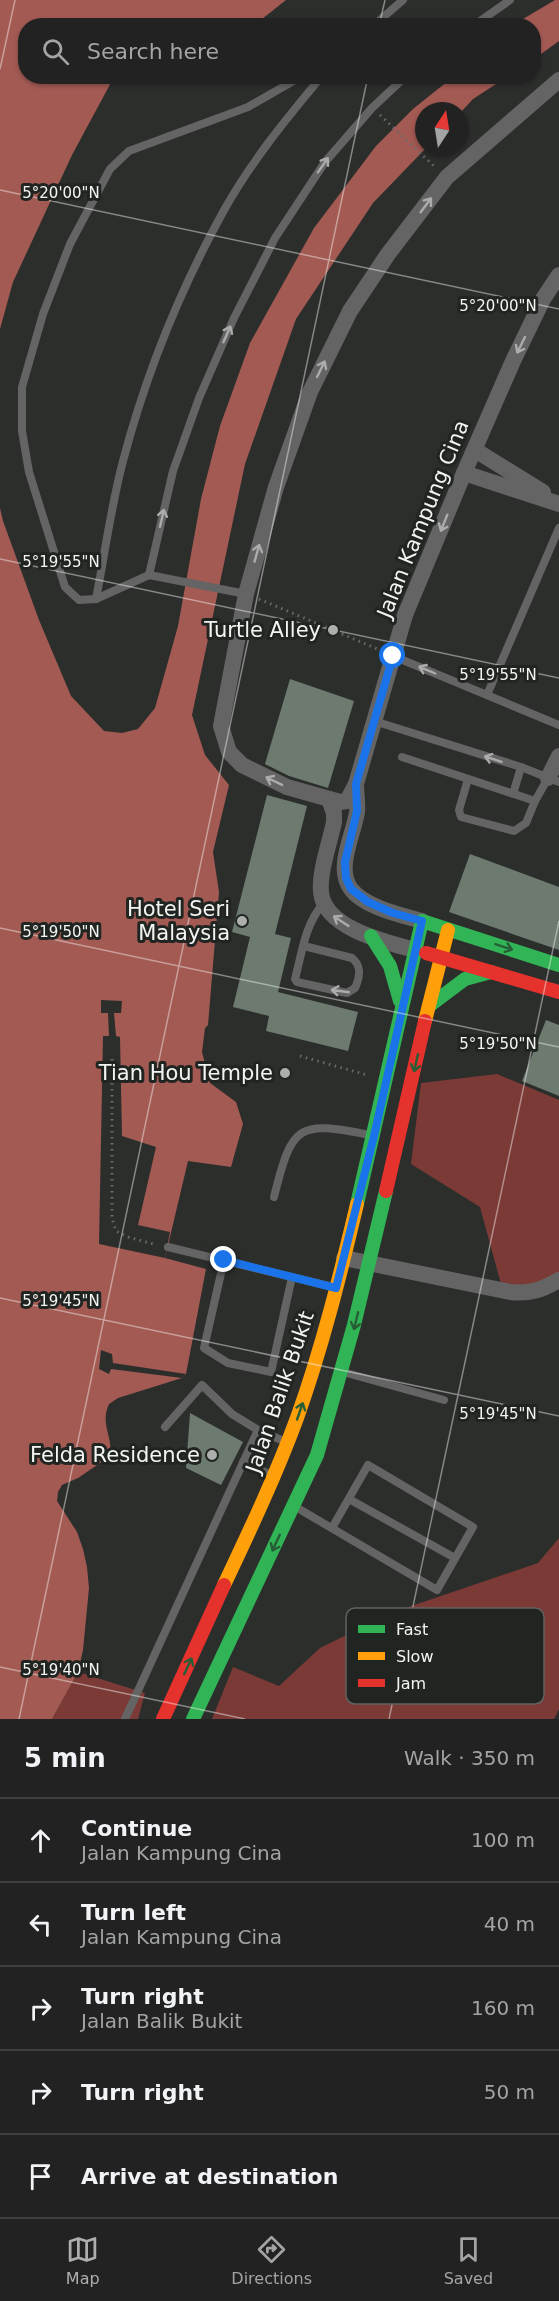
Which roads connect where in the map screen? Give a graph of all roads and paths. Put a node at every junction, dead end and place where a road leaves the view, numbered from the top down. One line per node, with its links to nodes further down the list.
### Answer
1 (403, 0): 3 (lane)
2 (510, 0): 4 (lane)
3 (382, 18)
4 (484, 18)
5 (559, 80): 17 (street, one-way to 5)
6 (288, 84): 18 (lane)
7 (315, 84): 18 (lane)
8 (398, 84): 16 (lane, one-way to 8)
9 (389, 124): 10 (path)
10 (427, 159)
11 (559, 275): 12 (street, Jalan Kampung Cina, one-way to 12)
12 (475, 450): 13 (street, Jalan Kampung Cina); 14 (street)
13 (464, 473): 14 (street); 19 (street, Jalan Kampung Cina, one-way to 19)
14 (559, 503)
15 (559, 528): 20 (lane)
16 (149, 575): 17 (lane); 18 (lane)
17 (246, 594): 19 (path); 30 (street, one-way to 17)
18 (96, 599)
19 (393, 656): 20 (lane, one-way to 19); 21 (street, Jalan Kampung Cina)
20 (487, 695): 22 (lane)
21 (374, 721): 25 (lane, one-way to 21); 28 (street, Jalan Kampung Cina)
22 (559, 725)
23 (559, 756): 27 (street)
24 (402, 757): 26 (lane)
25 (521, 767): 27 (lane); 29 (lane)
26 (468, 779): 29 (lane); 31 (lane)
27 (554, 780): 31 (lane)
28 (356, 784): 30 (street); 33 (street, Jalan Kampung Cina)
29 (513, 794): 31 (lane)
30 (329, 799): 32 (street)
31 (536, 801)
32 (323, 904): 35 (street, one-way to 32); 36 (lane)
33 (422, 921): 34 (main road); 37 (main road, Jalan Balik Bukit)
34 (448, 930): 38 (main road); 39 (main road, one-way to 39)
35 (371, 936): 37 (street); 43 (main road)
36 (304, 946): 36 (lane, one-way to 36)
37 (415, 950): 38 (main road); 43 (main road, Jalan Balik Bukit)
38 (441, 957): 40 (main road); 42 (main road)
39 (559, 965)
40 (490, 972): 41 (main road); 42 (main road)
41 (559, 993)
42 (429, 1006): 52 (main road, one-way to 52)
43 (402, 1009): 46 (main road, Jalan Balik Bukit)
44 (300, 1056): 46 (path)
45 (112, 1059): 49 (path)
46 (386, 1079): 47 (main road, Jalan Balik Bukit)
47 (374, 1136): 48 (lane); 50 (main road, Jalan Balik Bukit)
48 (274, 1197)
49 (168, 1247): 51 (lane)
50 (344, 1258): 52 (street); 55 (main road, Jalan Balik Bukit)
51 (224, 1260): 53 (lane); 53 (lane)
52 (370, 1264): 54 (street); 56 (main road, one-way to 56)
53 (292, 1277): 55 (lane)
54 (559, 1280)
55 (336, 1288): 60 (main road, Jalan Balik Bukit, one-way to 55)
56 (343, 1372): 57 (lane); 64 (main road)
57 (444, 1400)
58 (165, 1427): 59 (lane)
59 (258, 1430): 60 (lane); 61 (lane)
60 (289, 1443): 62 (main road, Jalan Balik Bukit)
61 (243, 1462): 62 (lane); 67 (lane)
62 (274, 1477): 68 (main road, Jalan Balik Bukit, one-way to 62)
63 (349, 1499): 65 (lane); 66 (lane); 66 (lane)
64 (294, 1506): 65 (lane); 69 (main road, one-way to 69)
65 (332, 1528): 66 (lane)
66 (455, 1558)
67 (125, 1719)
68 (163, 1719)
69 (193, 1719)

